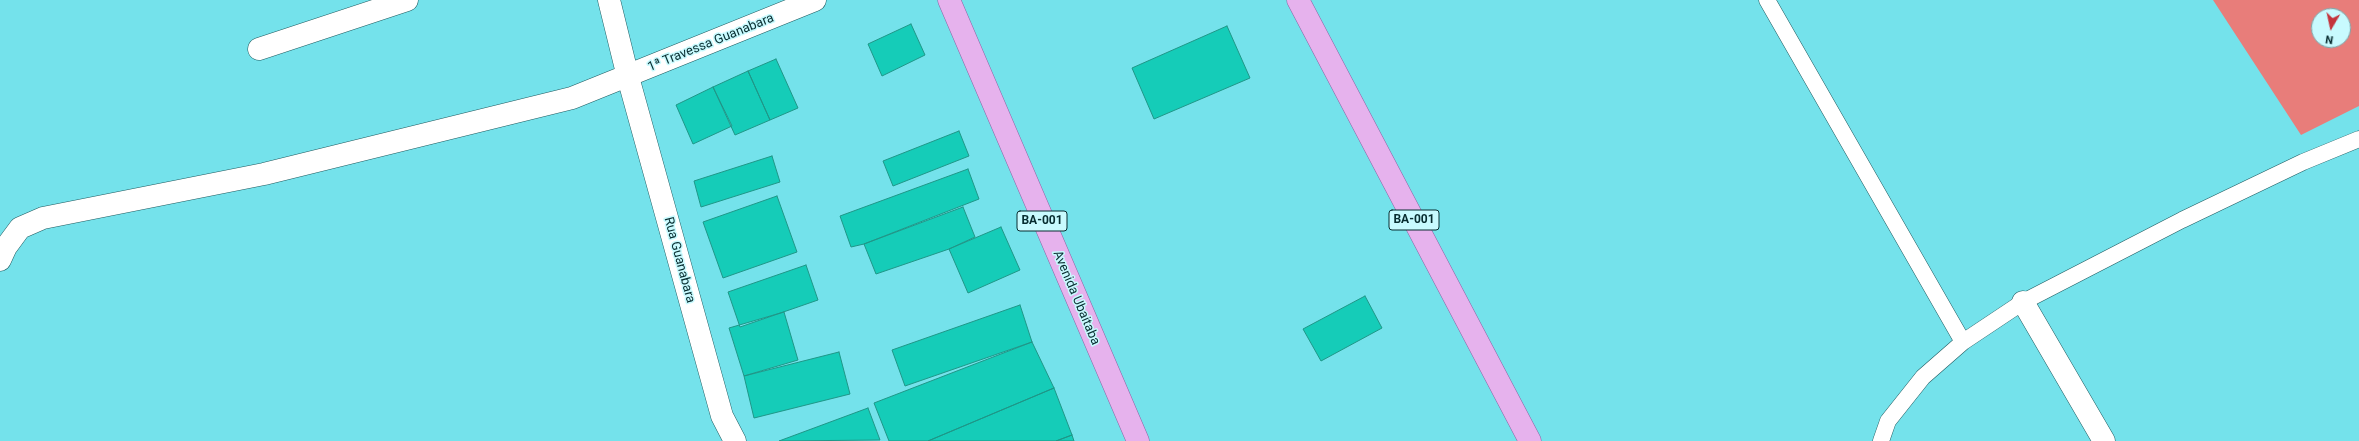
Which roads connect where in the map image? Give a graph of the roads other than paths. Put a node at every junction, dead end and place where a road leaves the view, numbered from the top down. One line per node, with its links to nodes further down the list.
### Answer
1 (407, 0): 7 (street)
2 (609, 0): 8 (street, Rua Guanabara)
3 (815, 0): 8 (street, 1ª Travessa Guanabara)
4 (949, 0): 14 (main road, Avenida Ubaitaba / BA-001)
5 (1298, 0): 15 (main road, BA-001)
6 (1767, 0): 12 (lane)
7 (259, 49)
8 (628, 76): 10 (street, 1ª Travessa Guanabara); 13 (street, Rua Guanabara)
9 (2359, 139): 11 (lane)
10 (0, 260)
11 (2023, 302): 12 (lane); 17 (street)
12 (1963, 342): 16 (lane)
13 (735, 441)
14 (1138, 441)
15 (1530, 441)
16 (1881, 441)
17 (2104, 441)

